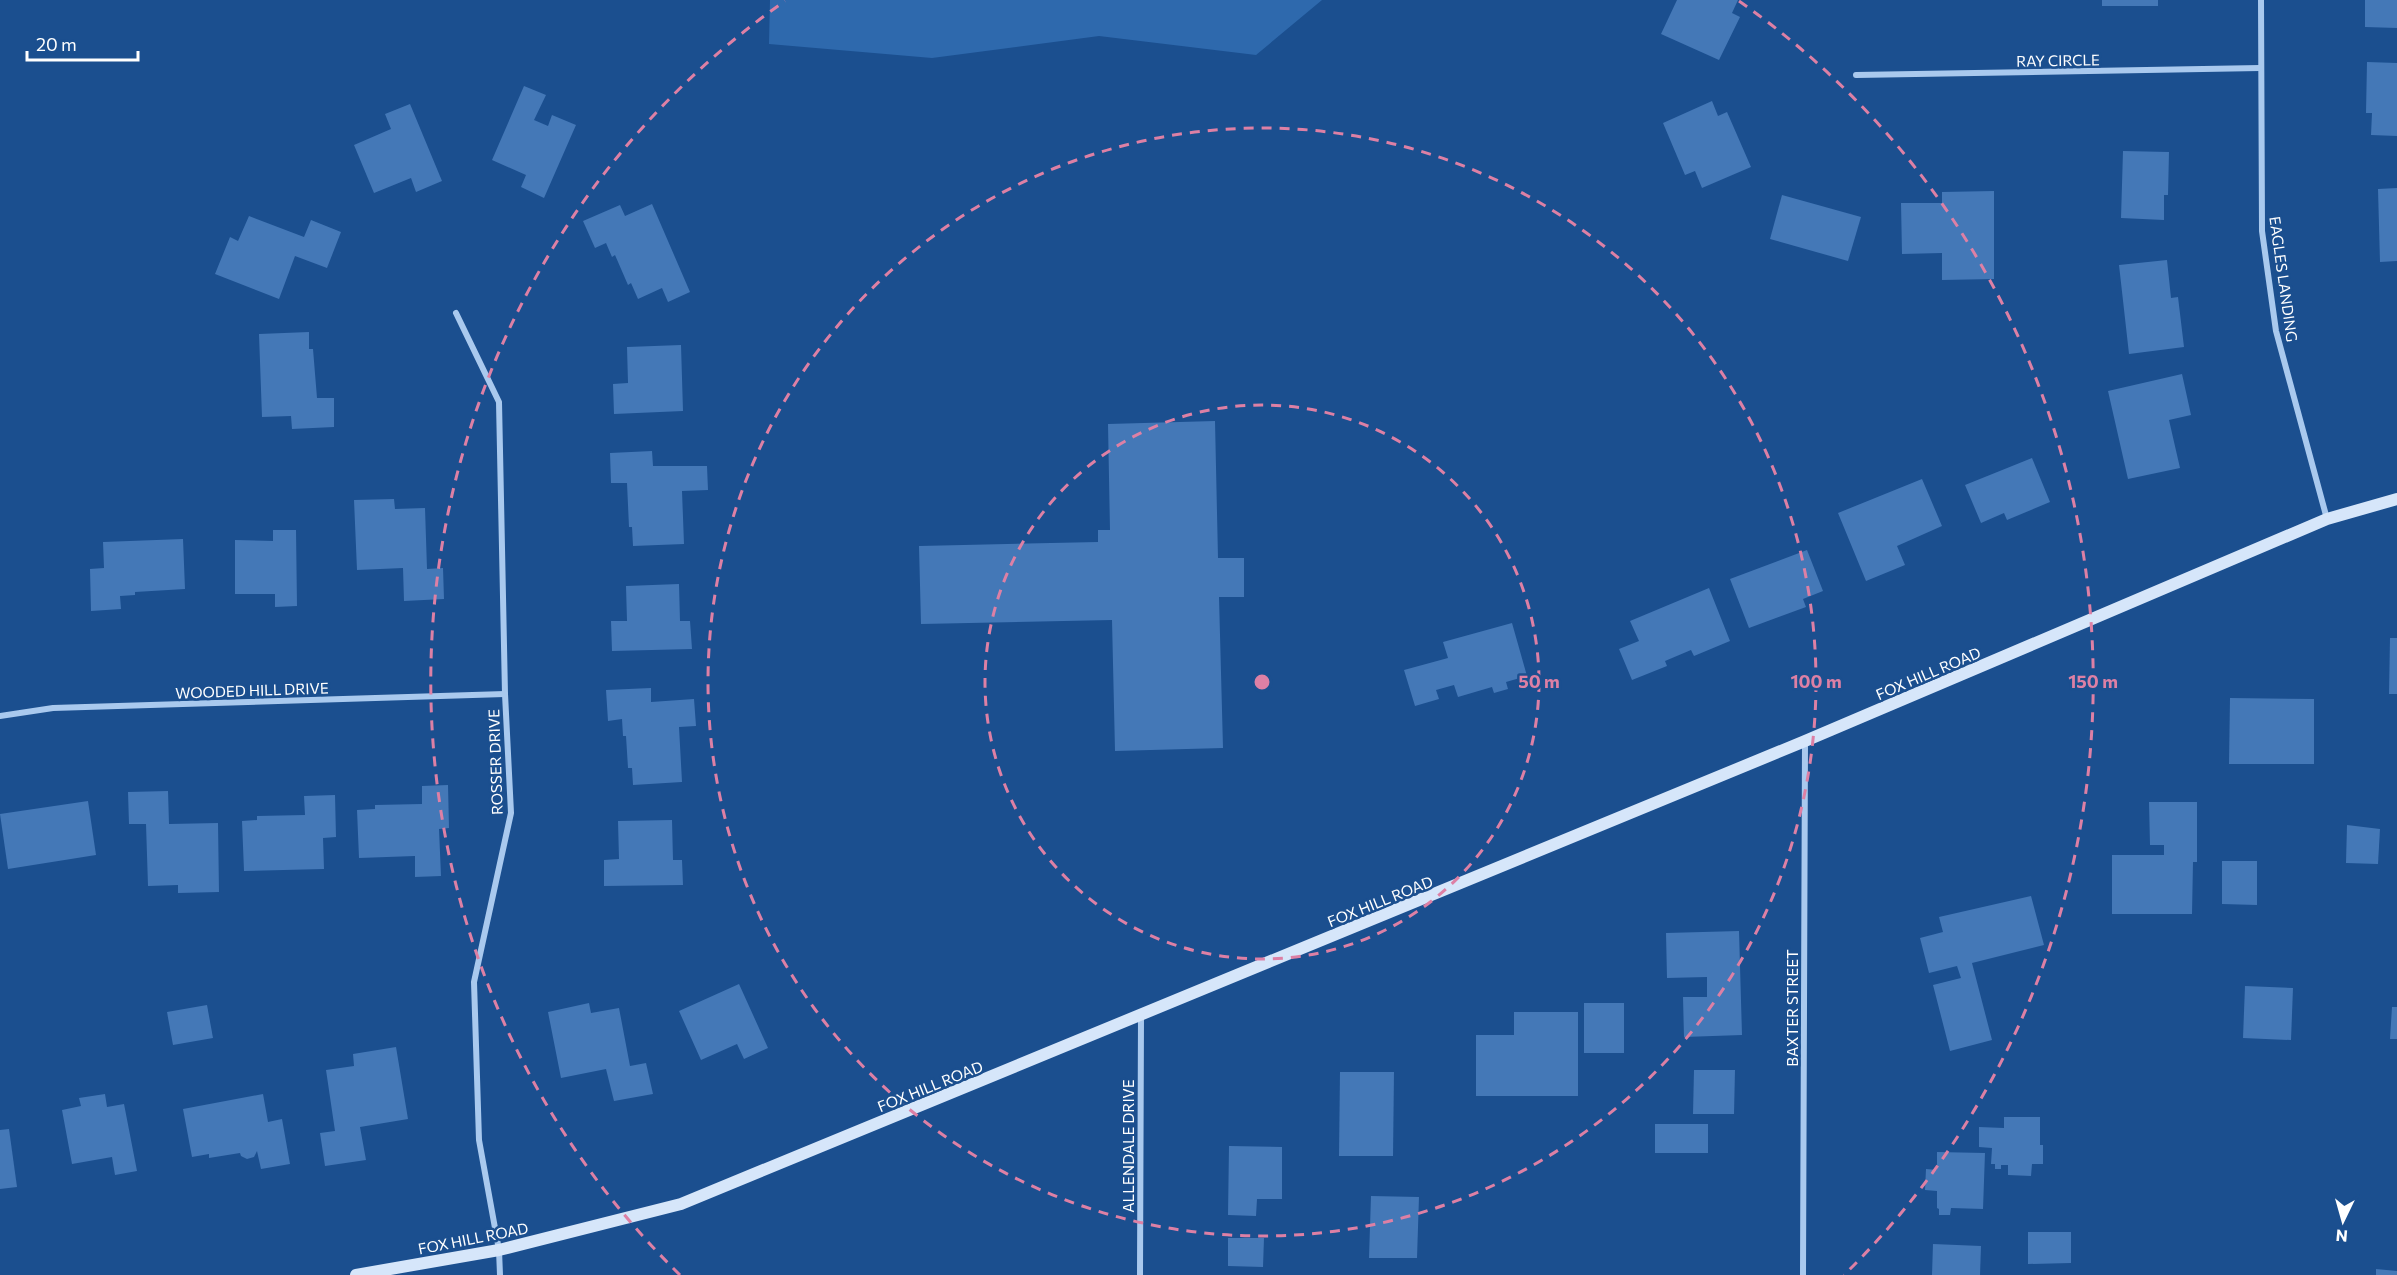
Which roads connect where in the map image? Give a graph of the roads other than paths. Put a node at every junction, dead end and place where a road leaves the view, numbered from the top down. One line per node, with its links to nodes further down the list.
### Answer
1 (2261, 0): 2 (street, EAGLES LANDING)
2 (2260, 68): 3 (street, RAY CIRCLE); 6 (street, EAGLES LANDING)
3 (1856, 75)
4 (456, 314): 7 (street, ROSSER DRIVE)
5 (2397, 499): 6 (main road, FOX HILL ROAD)
6 (2326, 519): 9 (main road, FOX HILL ROAD)
7 (506, 694): 8 (street, WOODED HILL DRIVE); 11 (street, ROSSER DRIVE)
8 (0, 716)
9 (1805, 741): 10 (main road, FOX HILL ROAD); 15 (street, BAXTER STREET)
10 (1141, 1017): 11 (main road, FOX HILL ROAD); 14 (street, ALLENDALE DRIVE)
11 (500, 1250): 12 (main road, FOX HILL ROAD); 13 (street, ROSSER DRIVE)
12 (356, 1275)
13 (500, 1275)
14 (1140, 1275)
15 (1803, 1275)

